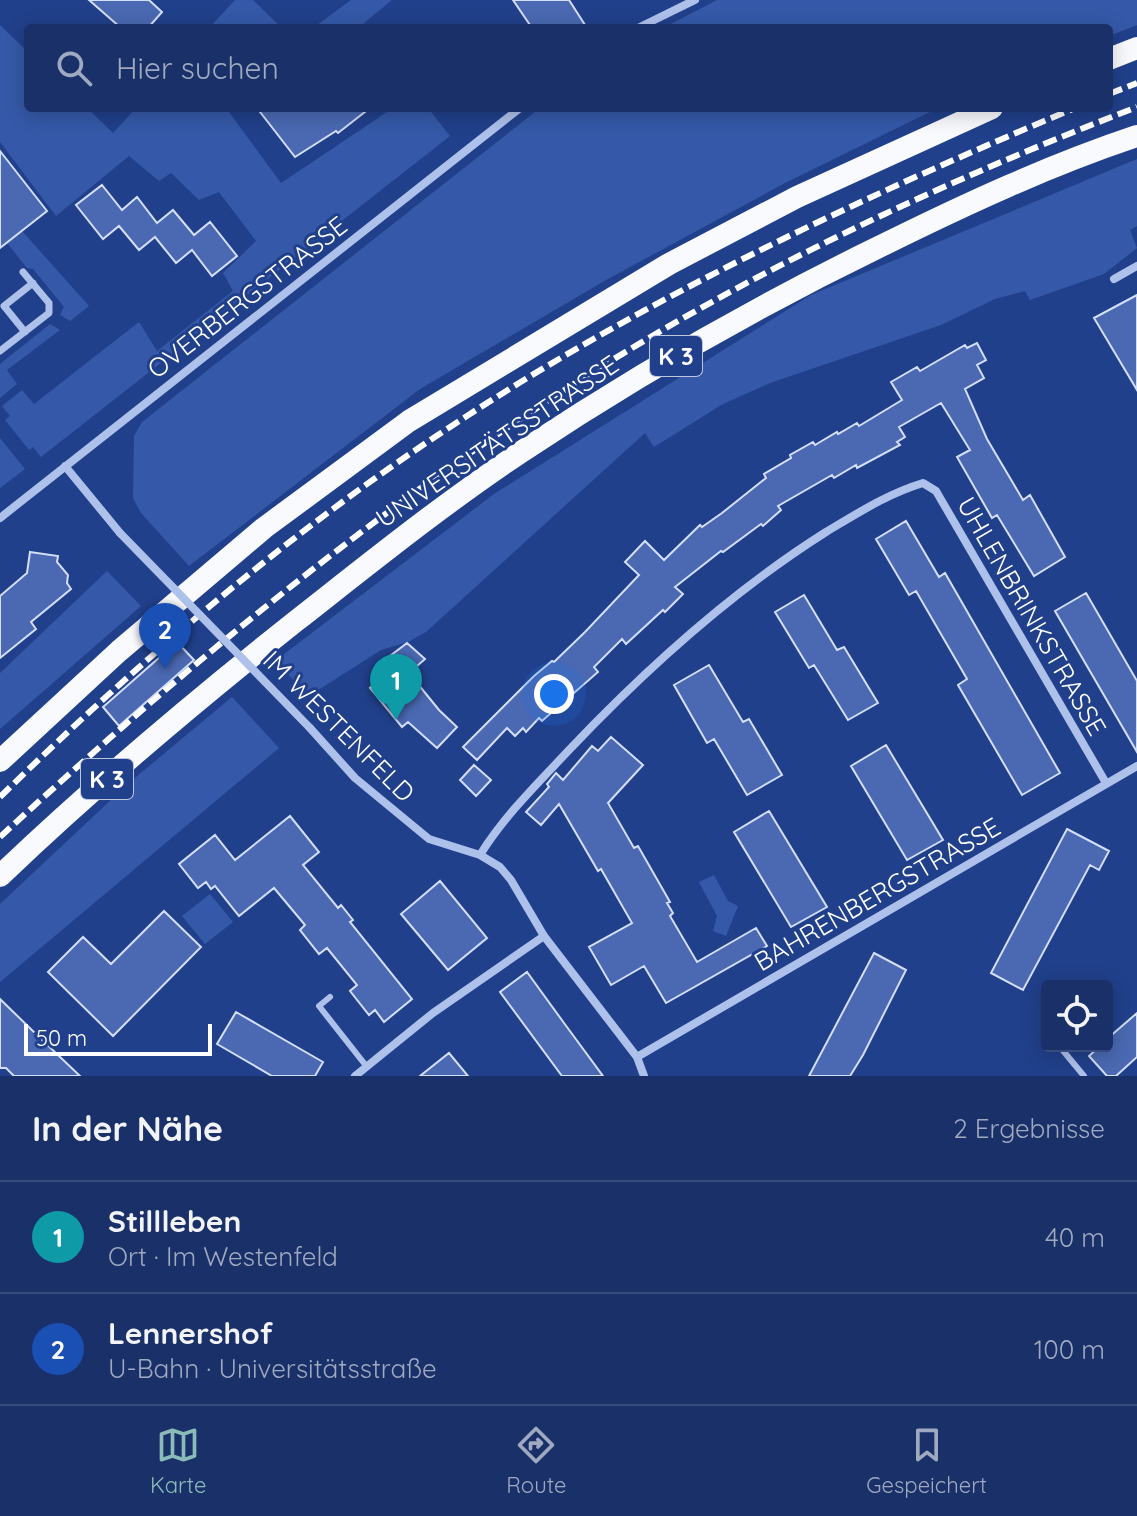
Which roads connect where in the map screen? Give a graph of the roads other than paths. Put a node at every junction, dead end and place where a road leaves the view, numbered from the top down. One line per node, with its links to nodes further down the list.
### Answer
1 (695, 0): 2 (street)
2 (646, 24)
3 (1137, 48): 4 (highway)
4 (1113, 57)
5 (515, 112): 14 (street, OVERBERGSTRASSE)
6 (983, 112): 16 (highway)
7 (1137, 136): 20 (highway, UNIVERSITÄTSSTRASSE / K 3)
8 (1137, 266): 10 (street)
9 (23, 272): 11 (street)
10 (1114, 279)
11 (33, 283): 12 (street); 12 (street)
12 (25, 332): 13 (street)
13 (0, 351)
14 (65, 466): 15 (street, OVERBERGSTRASSE); 19 (street, IM WESTENFELD, bridge)
15 (0, 518)
16 (0, 761)
17 (1137, 766): 18 (street, BAHRENBERGSTRASSE)
18 (1106, 783): 19 (street, UHLENBRINKSTRASSE); 24 (street, BAHRENBERGSTRASSE)
19 (480, 855): 21 (street, IM WESTENFELD)
20 (0, 876)
21 (544, 936): 24 (street, IM WESTENFELD); 25 (street)
22 (330, 997): 25 (lane)
23 (1064, 1052): 28 (lane)
24 (637, 1057): 27 (street, IM WESTENFELD)
25 (367, 1067): 26 (street)
26 (355, 1076)
27 (644, 1076)
28 (1084, 1076)

